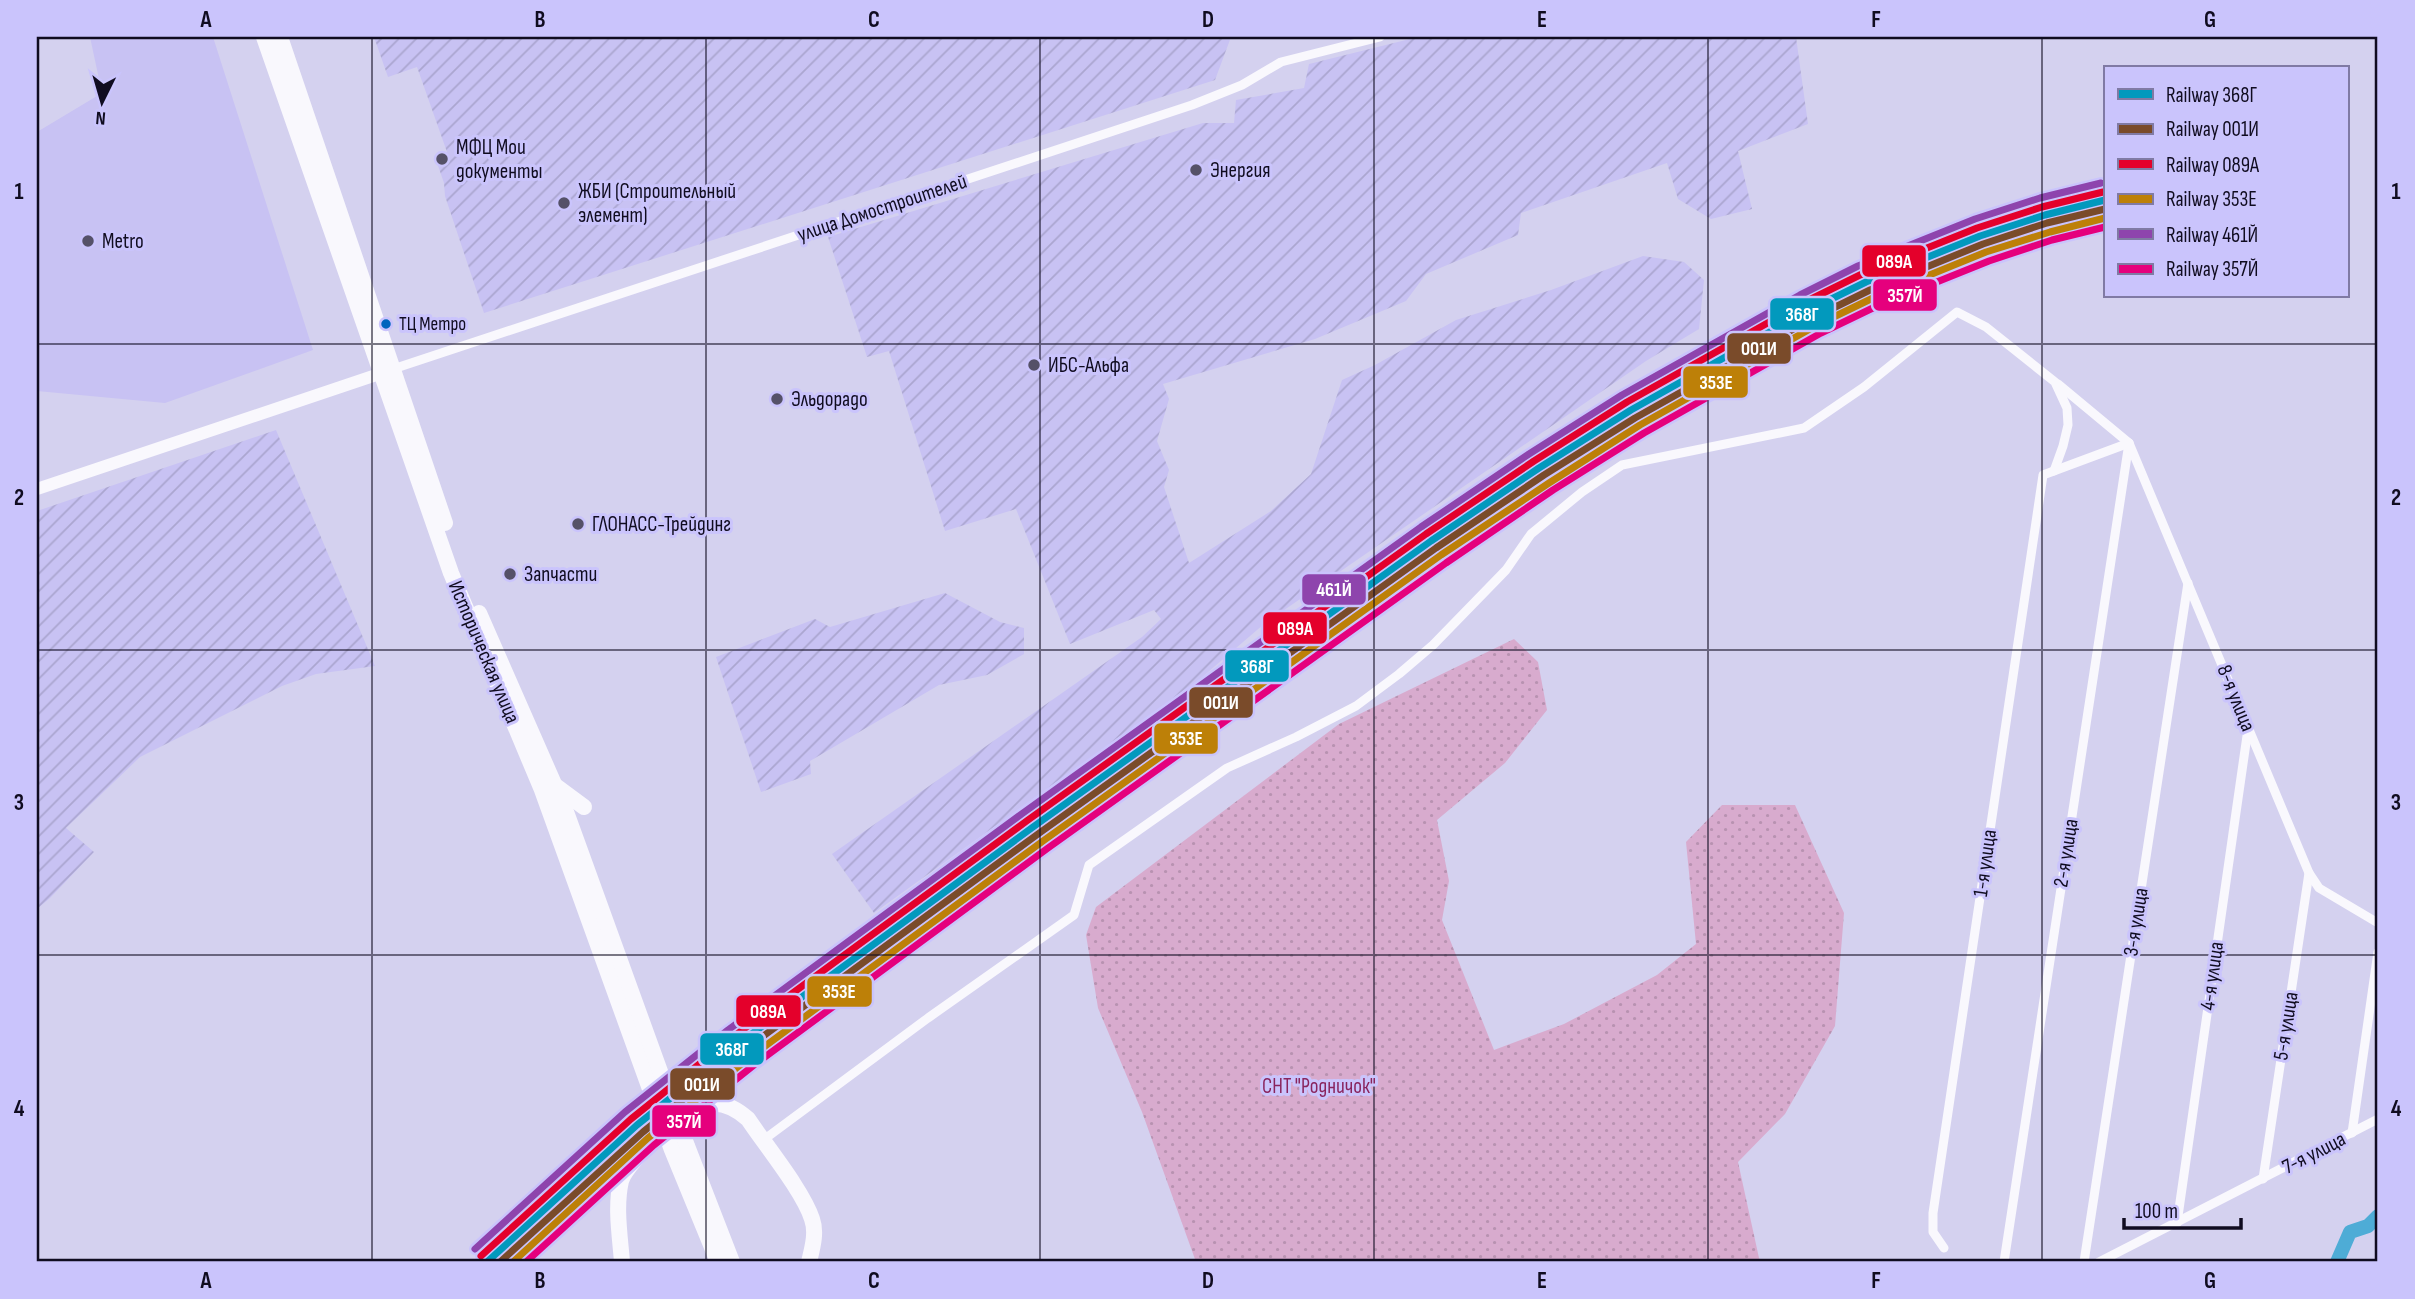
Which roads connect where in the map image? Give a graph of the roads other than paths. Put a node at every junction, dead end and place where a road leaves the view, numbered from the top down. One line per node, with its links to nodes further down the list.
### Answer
1 (264, 37): 5 (highway, Историческая улица)
2 (280, 37): 5 (highway, Историческая улица)
3 (1380, 37): 4 (street, улица Домостроителей)
4 (1354, 40): 5 (street, улица Домостроителей)
5 (387, 371): 9 (main road); 15 (highway, Историческая улица); 15 (highway, Историческая улица)
6 (2055, 382): 7 (street); 8 (street); 18 (street)
7 (2129, 443): 8 (street); 10 (street, 8-я улица); 25 (street, 2-я улица)
8 (2054, 471): 21 (street, 1-я улица)
9 (37, 489)
10 (2188, 583): 11 (street, 8-я улица); 26 (street, 3-я улица)
11 (2248, 729): 12 (street, 8-я улица); 20 (street, 4-я улица)
12 (2309, 873): 13 (street, 8-я улица); 19 (street, 5-я улица)
13 (2378, 923)
14 (2378, 952): 17 (street)
15 (647, 1058): 22 (highway, Историческая улица)
16 (2378, 1119): 17 (street, 7-я улица)
17 (2352, 1133): 19 (street, 7-я улица)
18 (762, 1141): 23 (highway); 24 (highway)
19 (2263, 1179): 20 (street, 7-я улица)
20 (2177, 1223): 27 (street, 7-я улица)
21 (1944, 1248)
22 (728, 1260)
23 (622, 1262)
24 (809, 1262)
25 (2004, 1262)
26 (2084, 1262)
27 (2099, 1262)

